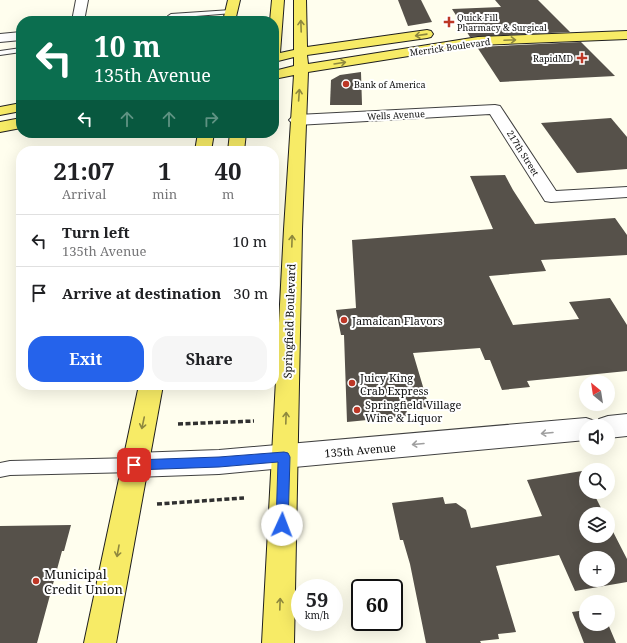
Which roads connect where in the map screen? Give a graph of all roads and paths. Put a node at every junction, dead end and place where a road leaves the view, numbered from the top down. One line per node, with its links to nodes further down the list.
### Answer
1 (82, 0): 5 (street)
2 (234, 0): 7 (main road)
3 (278, 0): 8 (main road)
4 (300, 0): 14 (main road, Springfield Boulevard, one-way to 4)
5 (79, 16)
6 (171, 16): 7 (lane)
7 (230, 16)
8 (277, 16)
9 (438, 33): 14 (main road, Merrick Boulevard, one-way to 14)
10 (627, 35): 18 (main road, Merrick Boulevard, one-way to 10)
11 (16, 36): 12 (street)
12 (0, 38)
13 (16, 51): 15 (lane)
14 (301, 52): 16 (main road, Merrick Boulevard); 18 (main road, Springfield Boulevard)
15 (0, 53)
16 (279, 58)
17 (279, 63): 18 (main road)
18 (301, 69): 19 (main road, Merrick Boulevard); 23 (main road, Springfield Boulevard, one-way to 18)
19 (279, 74)
20 (16, 108): 22 (main road)
21 (495, 109): 23 (street, Wells Avenue); 26 (street, 217th Street)
22 (0, 111)
23 (297, 120): 28 (main road, Springfield Boulevard, one-way to 23)
24 (16, 124): 25 (main road)
25 (0, 127)
26 (627, 192)
27 (279, 290): 28 (main road)
28 (290, 308): 35 (main road, Springfield Boulevard, one-way to 28)
29 (150, 390): 36 (main road, one-way to 36)
30 (254, 421): 31 (path)
31 (178, 424)
32 (627, 425): 33 (street)
33 (615, 426)
34 (579, 430): 35 (street, 135th Avenue, one-way to 35)
35 (284, 457): 36 (street, 135th Avenue); 41 (main road, Springfield Boulevard, one-way to 35)
36 (134, 465): 37 (lane); 40 (main road, one-way to 40)
37 (0, 470)
38 (244, 498): 39 (path)
39 (153, 504)
40 (100, 643)
41 (278, 643)

